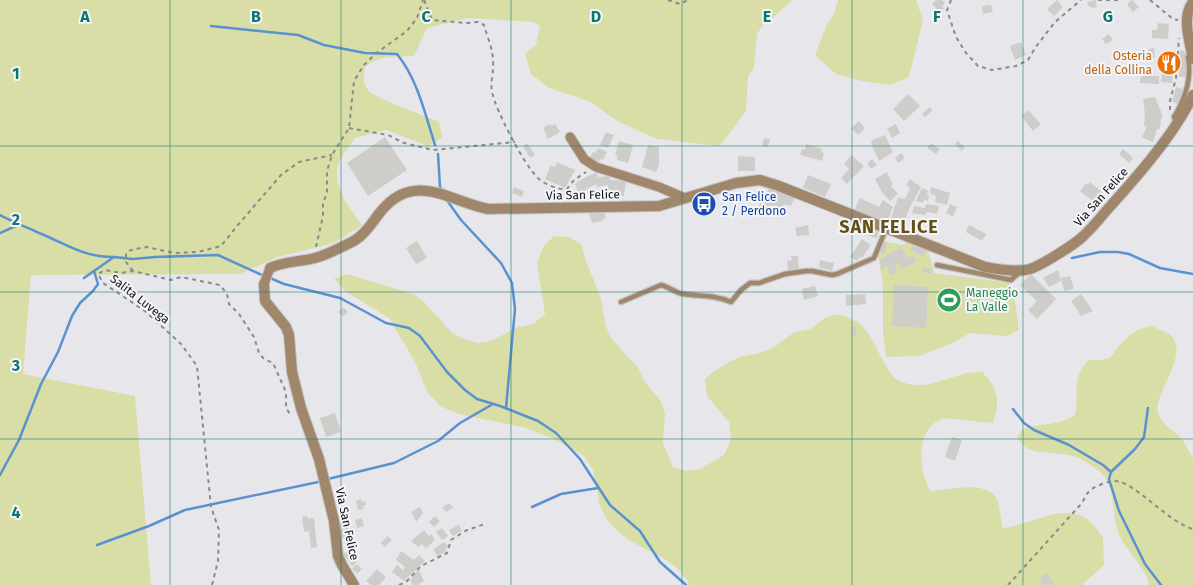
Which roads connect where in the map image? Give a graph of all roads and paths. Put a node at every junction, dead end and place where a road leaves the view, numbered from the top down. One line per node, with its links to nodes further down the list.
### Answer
1 (423, 0): 16 (path); 18 (path)
2 (668, 0): 3 (path)
3 (688, 0)
4 (951, 0): 5 (path)
5 (1081, 0)
6 (1098, 0): 7 (path)
7 (1118, 0)
8 (1150, 0): 10 (path)
9 (1193, 2): 10 (street, Via San Felice)
10 (1183, 21): 12 (street); 15 (lane, Via San Felice)
11 (1179, 31): 14 (path)
12 (1193, 59)
13 (1193, 95): 15 (street, Via San Felice)
14 (1170, 112)
15 (1177, 122): 26 (street, Via San Felice)
16 (349, 128): 18 (path); 19 (path)
17 (570, 137): 20 (street)
18 (515, 142): 20 (path)
19 (332, 155): 23 (path); 27 (path)
20 (596, 167): 21 (street)
21 (685, 198): 22 (street, Via San Felice); 23 (street, Via San Felice)
22 (886, 227): 26 (street, Via San Felice); 29 (lane)
23 (315, 258): 25 (street, Via San Felice)
24 (937, 265): 26 (lane)
25 (270, 268): 28 (street, Via San Felice)
26 (1023, 270)
27 (133, 271): 30 (path, Salita Luvega); 33 (path, Salita Luvega)
28 (264, 284): 30 (street, Via San Felice)
29 (621, 302)
30 (301, 408): 34 (street, Via San Felice)
31 (485, 524): 35 (path)
32 (1193, 529): 36 (path)
33 (212, 585)
34 (354, 585)
35 (400, 585)
36 (1008, 585)

